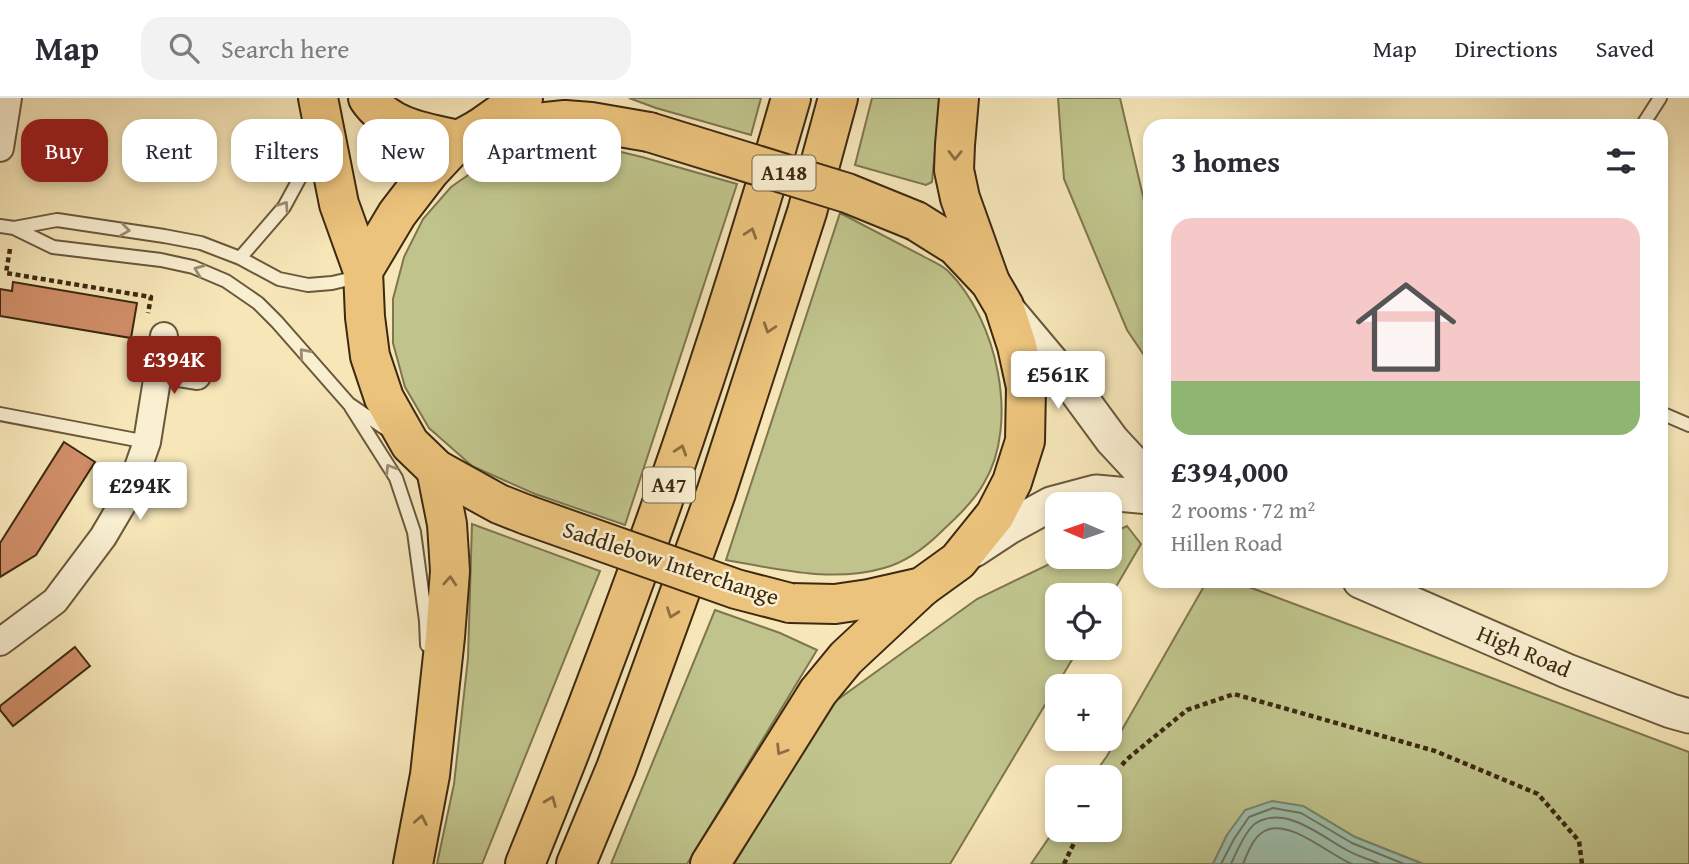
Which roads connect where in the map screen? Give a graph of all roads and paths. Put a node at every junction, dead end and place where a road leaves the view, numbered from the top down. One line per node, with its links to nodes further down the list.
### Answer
1 (8, 98): 14 (street)
2 (318, 98): 17 (lane, one-way to 2); 18 (main road)
3 (368, 98): 12 (main road, A148)
4 (523, 98): 9 (main road)
5 (791, 98): 42 (main road, A47, one-way to 5)
6 (838, 98): 43 (main road, A47, one-way to 43)
7 (959, 98): 19 (main road, one-way to 19)
8 (1660, 98): 10 (lane)
9 (492, 119)
10 (1646, 119)
11 (621, 127): 19 (main road, Saddlebow Interchange / A148, bridge)
12 (463, 134)
13 (463, 140): 18 (main road)
14 (0, 148)
15 (0, 226): 16 (lane)
16 (13, 229): 17 (lane, one-way to 17); 20 (path); 23 (lane, one-way to 16)
17 (240, 258): 18 (lane)
18 (363, 274): 28 (main road)
19 (997, 294): 29 (street); 31 (main road, Saddlebow Interchange / A148)
20 (164, 336): 21 (street)
21 (159, 370): 22 (street); 27 (street)
22 (197, 376)
23 (349, 404): 28 (lane); 35 (lane, one-way to 23)
24 (0, 414): 27 (lane)
25 (1668, 416): 26 (lane)
26 (1689, 425)
27 (146, 442): 34 (street)
28 (423, 457): 32 (main road, Saddlebow Interchange / A148, bridge); 39 (main road, one-way to 28)
29 (1143, 473)
30 (1143, 496): 31 (street)
31 (958, 561): 32 (main road, Saddlebow Interchange / A148)
32 (922, 587): 44 (main road, one-way to 44)
33 (1376, 588): 37 (street, High Road)
34 (0, 642)
35 (427, 659)
36 (428, 685): 39 (lane)
37 (1689, 716)
38 (1122, 765): 46 (path)
39 (430, 775): 41 (main road, one-way to 39)
40 (1075, 842): 45 (path)
41 (412, 864)
42 (525, 864)
43 (576, 864)
44 (710, 864)
45 (1064, 864)
46 (1582, 864)

